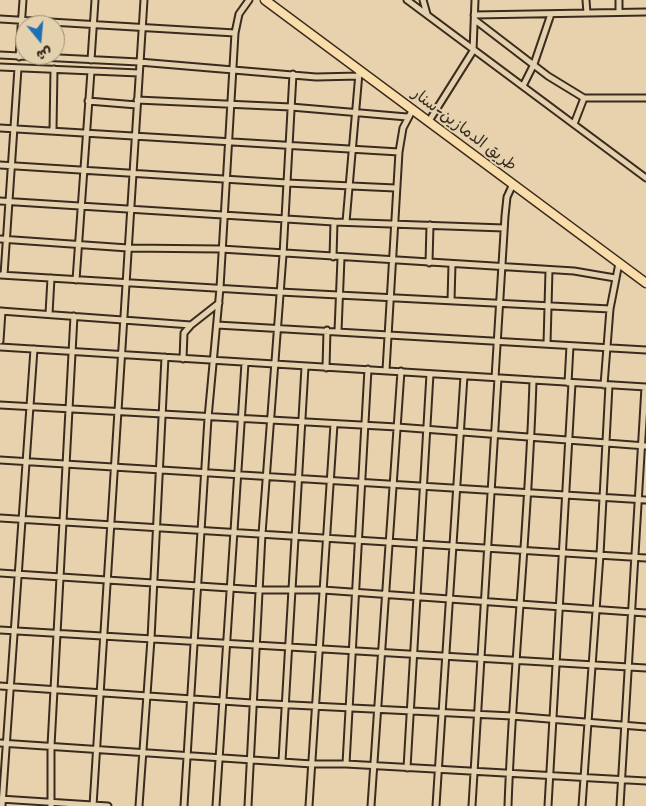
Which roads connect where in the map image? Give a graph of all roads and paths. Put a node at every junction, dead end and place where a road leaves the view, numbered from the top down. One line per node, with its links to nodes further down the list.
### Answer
1 (23, 0): 15 (street)
2 (95, 0): 21 (street)
3 (144, 0): 22 (street)
4 (250, 0): 23 (street)
5 (265, 0): 37 (highway, طريق الدمازين-سنار)
6 (407, 0): 16 (street)
7 (423, 0): 16 (street)
8 (475, 0): 17 (street)
9 (586, 0): 13 (street)
10 (619, 0): 11 (street)
11 (619, 12): 12 (street); 13 (street)
12 (646, 12)
13 (587, 13): 14 (street)
14 (551, 14): 17 (street); 30 (street)
15 (22, 15)
16 (427, 15): 24 (street)
17 (475, 17): 24 (street); 30 (street)
18 (0, 19): 19 (street)
19 (15, 20)
20 (65, 23): 21 (street)
21 (94, 25): 22 (street); 28 (street)
22 (142, 28): 23 (street); 29 (street)
23 (235, 33): 34 (street)
24 (473, 51): 39 (street); 49 (street)
25 (0, 56): 26 (street)
26 (15, 57)
27 (65, 59): 28 (street)
28 (91, 60): 29 (street)
29 (140, 62): 34 (street); 36 (street)
30 (534, 64): 39 (street); 40 (street)
31 (0, 67): 32 (street)
32 (18, 68): 33 (street); 52 (street)
33 (54, 69): 35 (street); 53 (street)
34 (232, 70): 38 (street); 44 (street)
35 (91, 71): 36 (street); 42 (street)
36 (139, 72): 43 (street)
37 (359, 73): 38 (street); 46 (highway, طريق الدمازين-سنار); 47 (street)
38 (293, 74): 45 (street)
39 (523, 86): 50 (street)
40 (584, 98): 41 (street); 50 (street)
41 (646, 98)
42 (88, 101): 43 (street); 54 (street)
43 (137, 102): 44 (street); 55 (street)
44 (231, 105): 45 (street); 56 (street)
45 (291, 106): 47 (street); 57 (street)
46 (413, 109): 48 (street); 49 (highway, طريق الدمازين-سنار)
47 (354, 113): 48 (street); 58 (street)
48 (407, 117): 59 (street)
49 (429, 122): 67 (highway, طريق الدمازين-سنار)
50 (574, 124): 64 (street)
51 (0, 128): 52 (street)
52 (14, 129): 53 (street); 61 (street)
53 (53, 130): 54 (street)
54 (86, 134): 55 (street); 62 (street)
55 (135, 137): 56 (street); 63 (street)
56 (229, 142): 57 (street); 65 (street)
57 (289, 146): 58 (street); 66 (street)
58 (351, 150): 59 (street); 68 (street)
59 (399, 152): 69 (street)
60 (0, 165): 61 (street)
61 (12, 166): 62 (street); 71 (street)
62 (83, 171): 63 (street); 72 (street)
63 (133, 174): 65 (street); 73 (street)
64 (646, 178)
65 (227, 180): 66 (street); 74 (street)
66 (287, 184): 68 (street); 75 (street)
67 (513, 184): 80 (street); 91 (highway, طريق الدمازين-سنار)
68 (348, 186): 69 (street); 77 (street)
69 (395, 188): 78 (street)
70 (0, 201): 71 (street)
71 (9, 202): 72 (street); 82 (street)
72 (81, 207): 73 (street); 83 (street)
73 (130, 211): 74 (street); 84 (street)
74 (223, 215): 75 (street); 85 (street)
75 (285, 219): 76 (street); 86 (street)
76 (334, 222): 77 (street); 87 (street)
77 (346, 222): 78 (street)
78 (393, 224): 79 (street); 89 (street)
79 (430, 225): 80 (street); 90 (street)
80 (504, 228): 93 (street)
81 (0, 238): 82 (street)
82 (7, 239): 83 (street); 95 (street)
83 (78, 244): 84 (street); 98 (street)
84 (128, 248): 85 (street); 100 (street)
85 (221, 249): 86 (street); 101 (street)
86 (283, 255): 87 (street); 102 (street)
87 (333, 257): 88 (street)
88 (341, 258): 89 (street); 103 (street)
89 (392, 261): 90 (street); 104 (street)
90 (429, 263): 92 (street)
91 (619, 263): 97 (street); 99 (highway, طريق الدمازين-سنار)
92 (452, 264): 93 (street); 105 (street)
93 (502, 267): 94 (street); 107 (street)
94 (549, 270): 97 (street); 108 (street)
95 (2, 275): 96 (street)
96 (50, 278): 98 (street); 111 (street)
97 (615, 278): 109 (street)
98 (76, 280): 100 (street)
99 (646, 282)
100 (126, 283): 101 (street); 113 (street)
101 (220, 288): 102 (street); 106 (street)
102 (280, 292): 103 (street); 116 (street)
103 (339, 296): 104 (street); 118 (street)
104 (390, 298): 105 (street); 119 (street)
105 (451, 301): 107 (street)
106 (218, 303): 114 (street); 115 (street)
107 (500, 303): 108 (street); 121 (street)
108 (548, 307): 109 (street); 122 (street)
109 (610, 309): 126 (street)
110 (1, 311): 111 (street); 120 (street)
111 (49, 314): 112 (street)
112 (74, 316): 113 (street); 128 (street)
113 (124, 318): 115 (street); 129 (street)
114 (217, 324): 116 (street); 132 (street)
115 (191, 325): 131 (street)
116 (277, 327): 117 (street); 134 (street)
117 (327, 330): 118 (street); 136 (street)
118 (338, 330): 119 (street)
119 (389, 334): 121 (street); 138 (street)
120 (0, 341)
121 (497, 341): 122 (street); 142 (street)
122 (547, 344): 123 (street)
123 (570, 346): 126 (street); 144 (street)
124 (0, 347): 125 (street)
125 (34, 349): 128 (street); 148 (street)
126 (608, 349): 127 (street); 145 (street)
127 (646, 350)
128 (73, 351): 129 (street); 149 (street)
129 (122, 354): 130 (street); 150 (street)
130 (165, 357): 131 (street); 151 (street)
131 (183, 359): 132 (street)
132 (214, 361): 133 (street); 152 (street)
133 (245, 363): 134 (street); 153 (street)
134 (274, 365): 135 (street); 154 (street)
135 (305, 367): 136 (street); 155 (street)
136 (326, 368): 137 (street)
137 (368, 369): 138 (street); 157 (street)
138 (386, 370): 139 (street)
139 (401, 372): 140 (street); 158 (street)
140 (430, 374): 141 (street); 159 (street)
141 (464, 376): 142 (street); 160 (street)
142 (496, 378): 143 (street); 161 (street)
143 (533, 380): 144 (street); 162 (street)
144 (570, 383): 145 (street); 163 (street)
145 (607, 385): 146 (street); 164 (street)
146 (646, 387): 165 (street)
147 (0, 405): 148 (street)
148 (30, 406): 149 (street); 167 (street)
149 (69, 409): 150 (street); 168 (street)
150 (118, 412): 151 (street); 169 (street)
151 (162, 415): 152 (street); 170 (street)
152 (208, 418): 153 (street); 171 (street)
153 (240, 418): 154 (street); 172 (street)
154 (270, 420): 155 (street); 173 (street)
155 (303, 422): 156 (street); 174 (street)
156 (334, 424): 157 (street); 175 (street)
157 (364, 426): 158 (street); 176 (street)
158 (397, 427): 159 (street); 177 (street)
159 (427, 430): 160 (street); 178 (street)
160 (460, 432): 161 (street); 179 (street)
161 (495, 435): 162 (street); 180 (street)
162 (532, 438): 163 (street); 181 (street)
163 (569, 441): 164 (street); 182 (street)
164 (607, 444): 165 (street); 183 (street)
165 (644, 446): 184 (street)
166 (0, 460): 167 (street)
167 (26, 462): 168 (street); 187 (street)
168 (66, 465): 169 (street); 188 (street)
169 (115, 468): 170 (street); 189 (street)
170 (160, 471): 171 (street); 190 (street)
171 (205, 473): 172 (street); 191 (street)
172 (236, 475): 173 (street); 192 (street)
173 (268, 477): 174 (street); 193 (street)
174 (298, 479): 175 (street); 194 (street)
175 (330, 481): 176 (street); 195 (street)
176 (362, 483): 177 (street); 196 (street)
177 (393, 485): 178 (street); 197 (street)
178 (425, 487): 179 (street); 198 (street)
179 (457, 489): 180 (street); 199 (street)
180 (493, 491): 181 (street); 200 (street)
181 (529, 493): 182 (street); 201 (street)
182 (566, 496): 183 (street); 202 (street)
183 (602, 498): 184 (street); 203 (street)
184 (639, 500): 185 (street); 204 (street)
185 (646, 500)
186 (0, 518): 187 (street)
187 (22, 520): 188 (street); 207 (street)
188 (63, 522): 189 (street); 208 (street)
189 (111, 525): 190 (street); 209 (street)
190 (157, 528): 191 (street); 210 (street)
191 (201, 530): 192 (street); 211 (street)
192 (232, 532): 193 (street); 212 (street)
193 (262, 534): 194 (street); 213 (street)
194 (295, 536): 195 (street); 214 (street)
195 (326, 538): 196 (street); 215 (street)
196 (358, 540): 197 (street); 216 (street)
197 (390, 542): 198 (street); 217 (street)
198 (421, 544): 199 (street); 218 (street)
199 (453, 546): 200 (street); 219 (street)
200 (489, 548): 201 (street); 220 (street)
201 (524, 550): 202 (street); 221 (street)
202 (564, 553): 203 (street); 222 (street)
203 (600, 555): 204 (street); 223 (street)
204 (636, 557): 205 (street); 224 (street)
205 (646, 558)
206 (0, 573): 207 (street)
207 (18, 575): 208 (street); 227 (street)
208 (60, 576): 209 (street); 228 (street)
209 (108, 580): 210 (street); 229 (street)
210 (154, 583): 211 (street); 230 (street)
211 (198, 585): 212 (street); 231 (street)
212 (229, 587): 213 (street); 232 (street)
213 (260, 590): 214 (street); 233 (street)
214 (292, 590): 215 (street); 234 (street)
215 (323, 590): 216 (street); 235 (street)
216 (355, 593): 217 (street); 236 (street)
217 (387, 596): 218 (street); 237 (street)
218 (418, 598): 219 (street); 238 (street)
219 (450, 600): 220 (street); 239 (street)
220 (486, 603): 221 (street); 240 (street)
221 (520, 605): 222 (street); 241 (street)
222 (560, 607): 223 (street); 242 (street)
223 (596, 609): 224 (street); 243 (street)
224 (632, 612): 225 (street); 244 (street)
225 (646, 613)
226 (0, 630): 227 (street)
227 (14, 632): 228 (street); 247 (street)
228 (57, 633): 229 (street); 248 (street)
229 (104, 636): 230 (street); 249 (street)
230 (151, 639): 231 (street); 250 (street)
231 (195, 642): 232 (street); 251 (street)
232 (225, 643): 233 (street); 252 (street)
233 (257, 645): 234 (street); 253 (street)
234 (289, 647): 235 (street); 254 (street)
235 (320, 649): 236 (street); 255 (street)
236 (351, 651): 237 (street); 256 (street)
237 (382, 653): 238 (street); 257 (street)
238 (415, 655): 239 (street); 258 (street)
239 (446, 656): 240 (street); 259 (street)
240 (482, 658): 241 (street); 260 (street)
241 (515, 660): 242 (street); 261 (street)
242 (556, 663): 243 (street); 262 (street)
243 (591, 665): 244 (street); 263 (street)
244 (628, 667): 245 (street); 264 (street)
245 (646, 668)
246 (0, 686): 247 (street)
247 (10, 687): 248 (street); 267 (street)
248 (54, 690): 249 (street); 268 (street)
249 (100, 692): 250 (street); 269 (street)
250 (147, 695): 251 (street); 270 (street)
251 (190, 698): 252 (street); 271 (street)
252 (222, 700): 253 (street); 272 (street)
253 (252, 703): 254 (street); 273 (street)
254 (284, 704): 255 (street); 274 (street)
255 (316, 705): 256 (street); 275 (street)
256 (348, 707): 257 (street); 276 (street)
257 (378, 708): 258 (street); 277 (street)
258 (410, 710): 259 (street); 278 (street)
259 (441, 712): 260 (street); 279 (street)
260 (478, 714): 261 (street); 280 (street)
261 (512, 716): 262 (street); 281 (street)
262 (552, 720): 263 (street); 282 (street)
263 (588, 722): 264 (street); 283 (street)
264 (624, 725): 265 (street); 284 (street)
265 (646, 726)
266 (0, 743): 267 (street)
267 (7, 743): 268 (street); 286 (street)
268 (51, 746): 269 (street); 287 (street)
269 (97, 749): 270 (street); 289 (street)
270 (143, 752): 271 (street); 291 (street)
271 (187, 754): 272 (street); 292 (street)
272 (218, 758): 273 (street); 293 (street)
273 (250, 760): 274 (street); 294 (street)
274 (282, 761): 275 (street)
275 (312, 764): 276 (street); 295 (street)
276 (346, 764): 277 (street)
277 (373, 766): 278 (street); 296 (street)
278 (407, 768): 279 (street)
279 (438, 770): 280 (street); 297 (street)
280 (473, 772): 281 (street); 298 (street)
281 (509, 774): 282 (street); 299 (street)
282 (549, 776): 283 (street); 300 (street)
283 (584, 778): 284 (street); 301 (street)
284 (621, 780): 285 (street); 302 (street)
285 (646, 781)
286 (1, 799): 287 (street); 288 (street)
287 (51, 805): 289 (street)
288 (2, 806)
289 (93, 806): 290 (street)
290 (108, 806)
291 (139, 806)
292 (184, 806)
293 (216, 806)
294 (248, 806)
295 (309, 806)
296 (371, 806)
297 (436, 806)
298 (472, 806)
299 (508, 806)
300 (548, 806)
301 (582, 806)
302 (620, 806)

